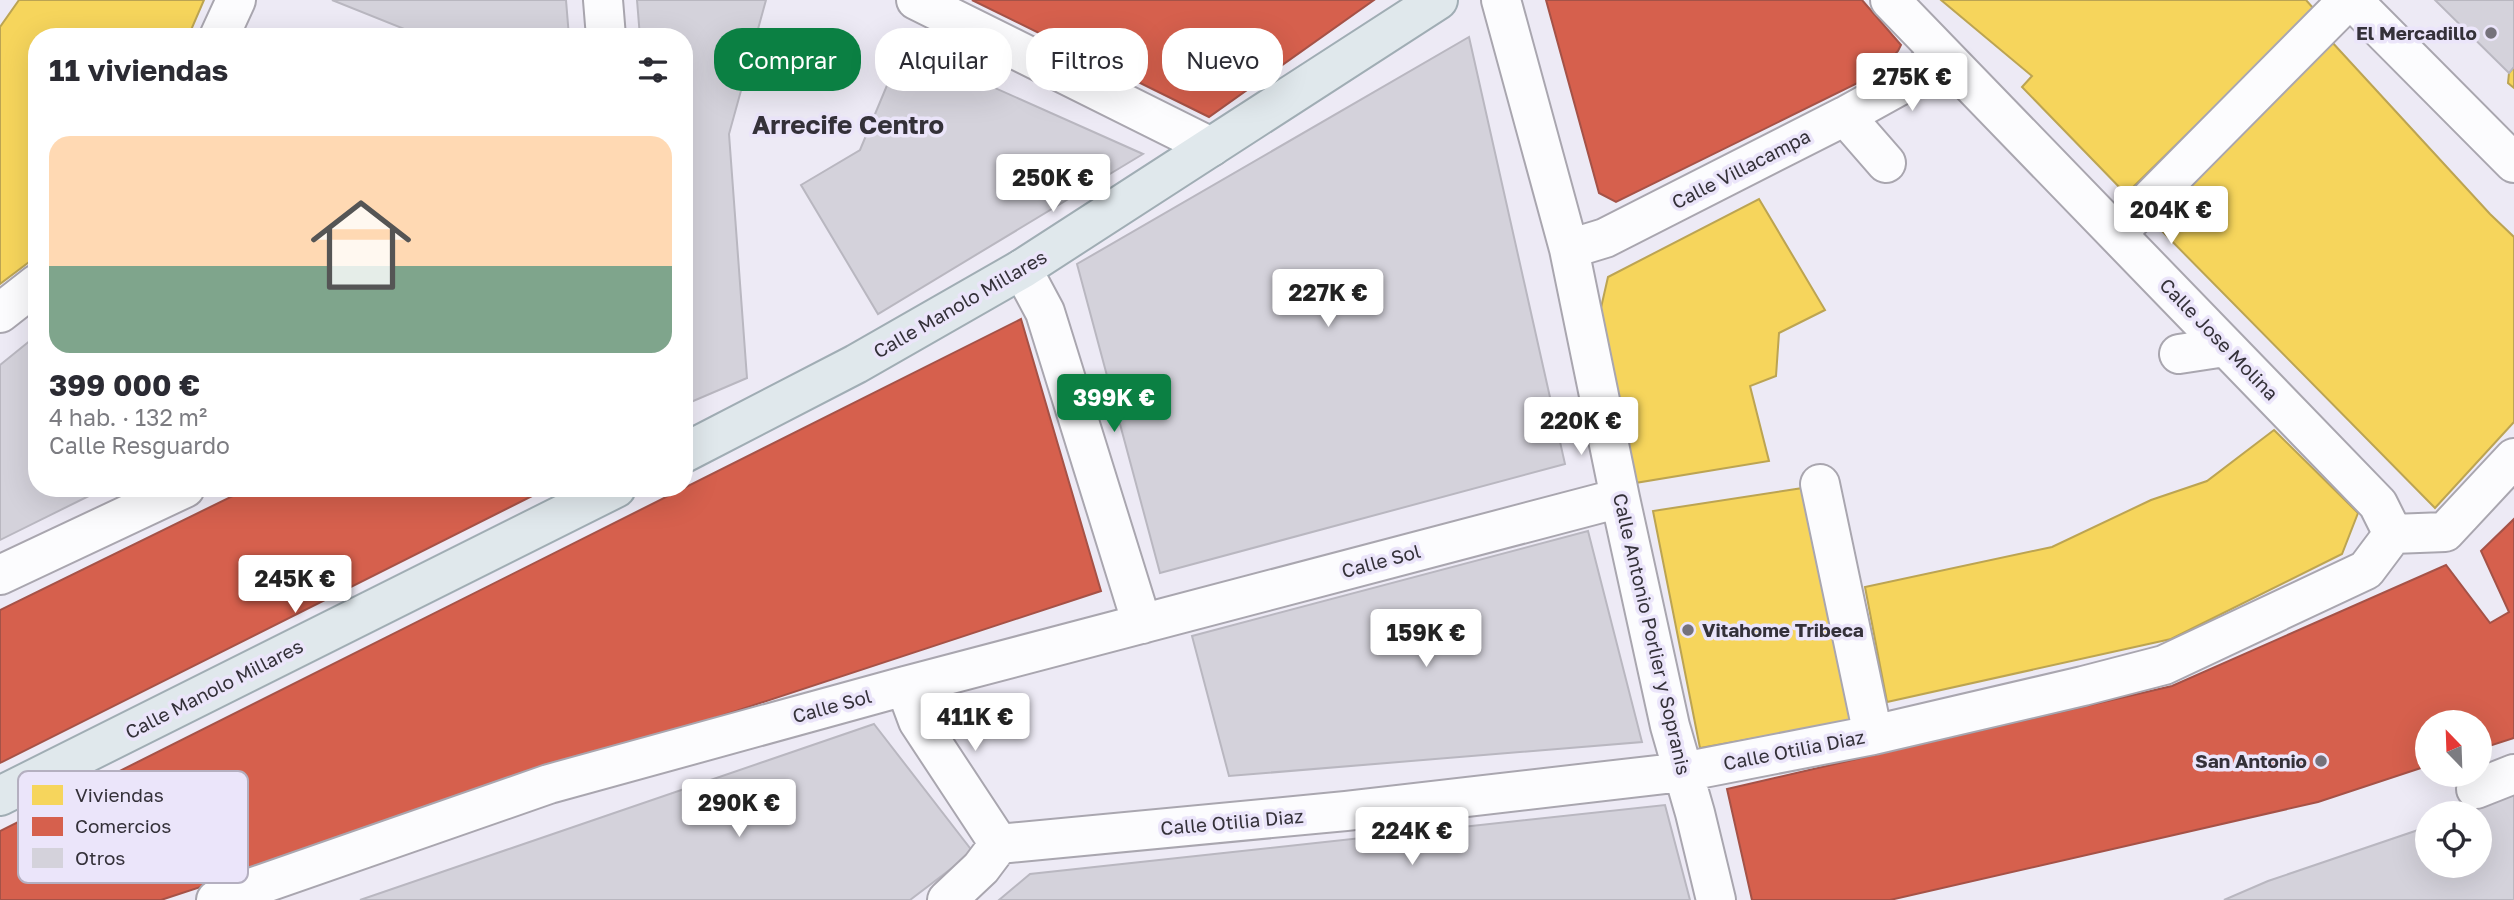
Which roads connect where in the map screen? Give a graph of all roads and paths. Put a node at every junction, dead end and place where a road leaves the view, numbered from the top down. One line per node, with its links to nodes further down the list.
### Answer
1 (236, 0): 8 (street)
2 (603, 0): 9 (street)
3 (916, 0): 12 (street)
4 (1437, 0): 12 (main road, Calle Manolo Millares)
5 (1501, 0): 16 (street, Calle Antonio Porlier y Sopranis)
6 (1890, 0): 10 (street, Calle Jose Molina)
7 (2350, 0): 14 (street); 15 (street)
8 (223, 28)
9 (605, 28)
10 (1942, 55): 11 (street, Calle Villacampa); 15 (street, Calle Jose Molina)
11 (1845, 116): 13 (street); 16 (street, Calle Villacampa)
12 (1211, 147): 17 (main road, Calle Manolo Millares)
13 (1886, 163)
14 (2514, 163)
15 (2117, 233): 20 (street, Calle Jose Molina)
16 (1569, 249): 27 (street, Calle Antonio Porlier y Sopranis)
17 (1023, 269): 22 (main road, Calle Manolo Millares); 30 (street)
18 (28, 291): 19 (street)
19 (0, 313)
20 (2225, 346): 21 (street); 28 (street, Calle Jose Molina)
21 (2179, 354)
22 (693, 448)
23 (2514, 458): 28 (street)
24 (1820, 484): 32 (street)
25 (166, 497): 29 (street)
26 (598, 497): 33 (main road, Calle Manolo Millares)
27 (1620, 498): 30 (street, Calle Sol); 34 (street, Calle Antonio Porlier y Sopranis)
28 (2393, 534): 32 (street, Calle Otilia Diaz)
29 (0, 575)
30 (1142, 624): 31 (street, Calle Sol)
31 (905, 686): 39 (street); 40 (street, Calle Sol)
32 (1873, 735): 34 (street, Calle Otilia Diaz)
33 (50, 771)
34 (1683, 772): 39 (street, Calle Otilia Diaz); 42 (street, Calle Antonio Porlier y Sopranis)
35 (2514, 774): 37 (street)
36 (18, 787): 38 (main road, Calle Manolo Millares)
37 (2476, 789)
38 (0, 796)
39 (999, 844): 41 (street)
40 (216, 900)
41 (947, 900)
42 (1716, 900)

